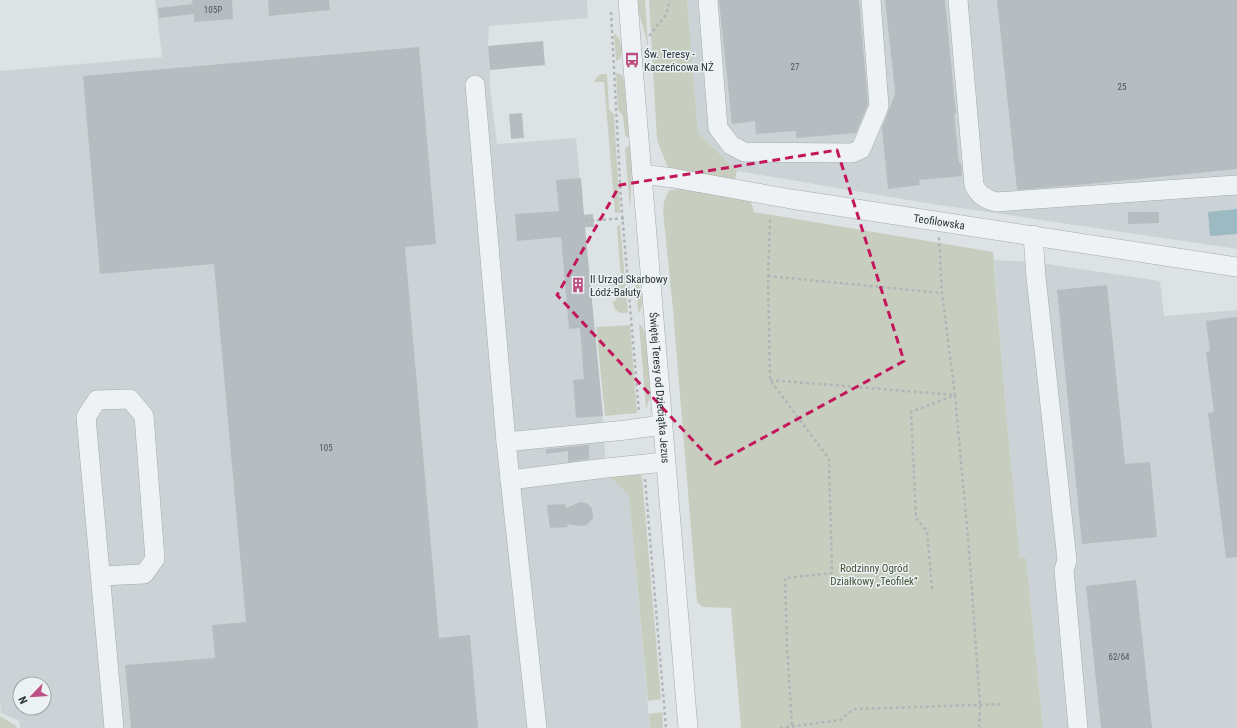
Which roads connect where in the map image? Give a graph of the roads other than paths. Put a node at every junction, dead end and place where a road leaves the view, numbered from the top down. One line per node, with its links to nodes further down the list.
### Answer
1 (628, 0): 6 (street, Świętej Teresy od Dzieciątka Jezus)
2 (708, 0): 3 (street)
3 (871, 0)
4 (958, 0): 7 (street)
5 (475, 84): 11 (street)
6 (642, 174): 8 (street, Teofilowska); 10 (street, Świętej Teresy od Dzieciątka Jezus)
7 (1237, 184)
8 (1033, 235): 9 (street, Teofilowska); 18 (street)
9 (1237, 267)
10 (662, 425): 11 (street); 12 (street, Świętej Teresy od Dzieciątka Jezus)
11 (506, 442): 13 (street)
12 (665, 462): 13 (street); 17 (street, Świętej Teresy od Dzieciątka Jezus)
13 (510, 480): 16 (street)
14 (100, 576): 14 (street); 15 (street)
15 (114, 728)
16 (537, 728)
17 (688, 728)
18 (1078, 728)

